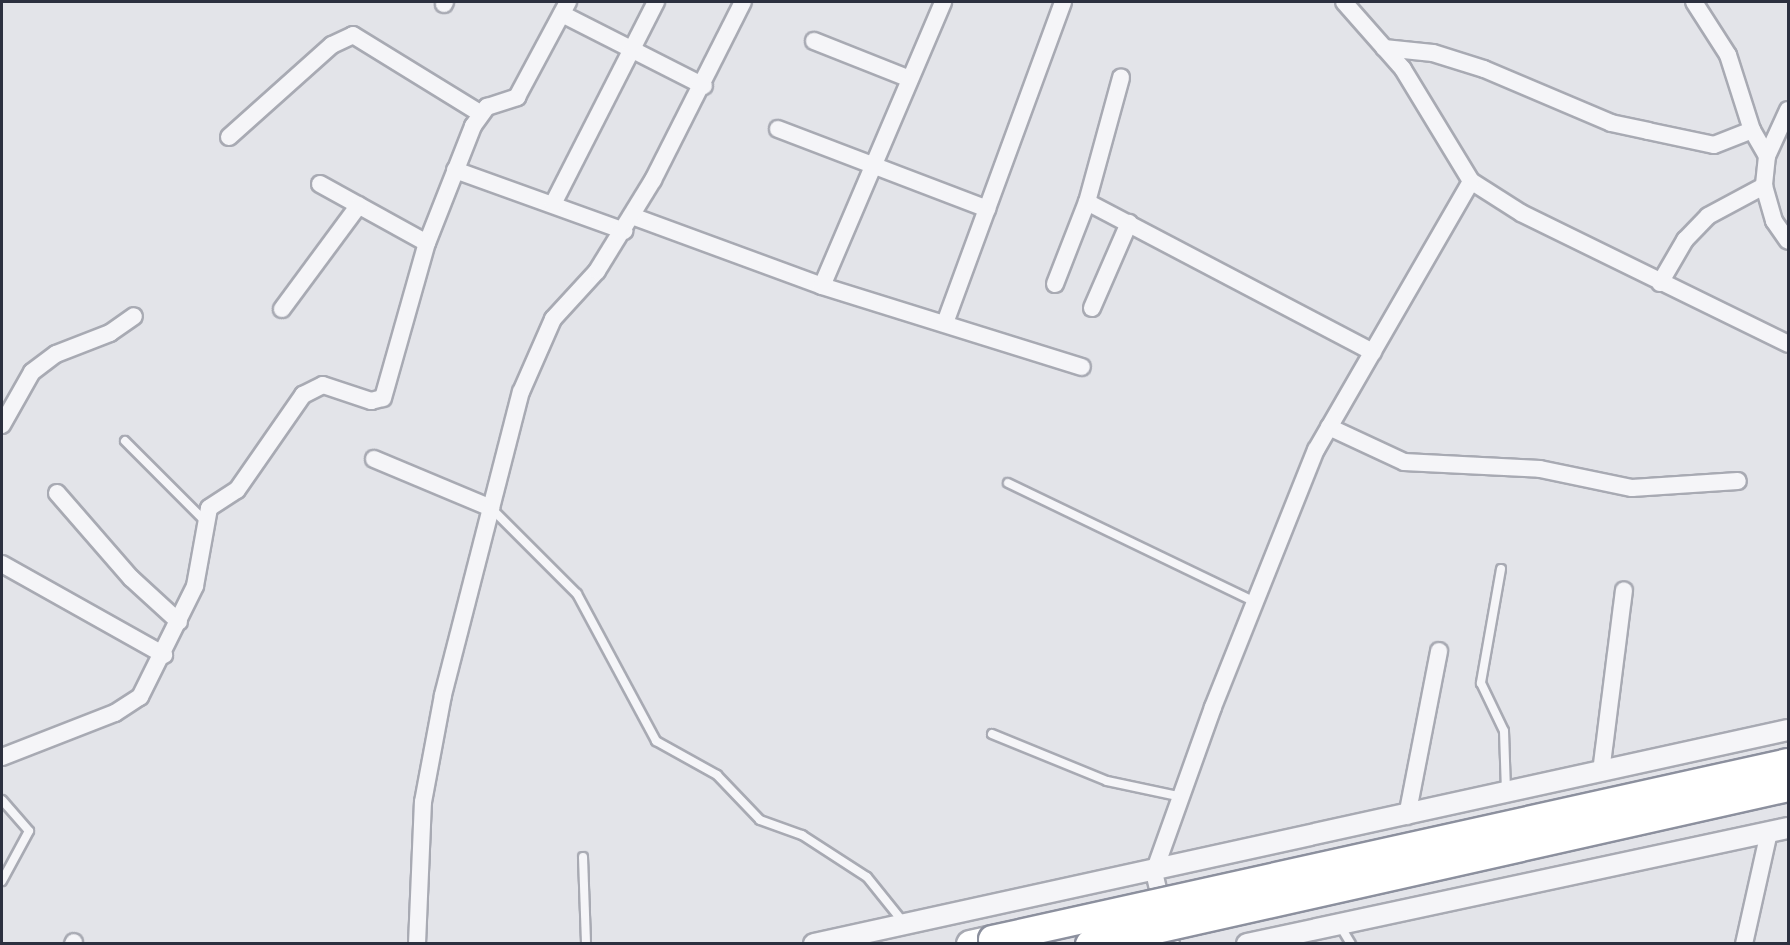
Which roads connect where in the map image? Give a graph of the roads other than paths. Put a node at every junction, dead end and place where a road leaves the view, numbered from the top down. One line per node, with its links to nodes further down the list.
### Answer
1 (656, 2): 9 (street)
2 (743, 2): 13 (street)
3 (943, 2): 12 (street)
4 (1063, 2): 28 (street)
5 (1344, 2): 10 (street)
6 (1694, 2): 17 (street)
7 (565, 8): 9 (street); 15 (street)
8 (814, 41): 12 (street)
9 (635, 48): 13 (street); 26 (street)
10 (1384, 48): 17 (street); 22 (street)
11 (1121, 78): 25 (street)
12 (910, 79): 20 (street)
13 (704, 86): 30 (street)
14 (1788, 110): 19 (street)
15 (480, 113): 18 (street); 21 (street)
16 (778, 129): 20 (street)
17 (1752, 130): 19 (street)
18 (229, 137)
19 (1767, 156): 24 (street)
20 (873, 167): 28 (street); 35 (street)
21 (455, 170): 26 (street); 32 (street)
22 (1471, 181): 33 (street); 41 (street)
23 (320, 184): 27 (street)
24 (1764, 186): 31 (street); 33 (street)
25 (1087, 202): 29 (street); 34 (street)
26 (553, 204): 30 (street)
27 (359, 205): 32 (street); 37 (street)
28 (987, 209): 39 (street)
29 (1129, 223): 36 (street); 41 (street)
30 (628, 224): 35 (street); 50 (street)
31 (1788, 241)
32 (427, 243): 51 (street)
33 (1660, 283): 40 (street)
34 (1055, 284)
35 (822, 286): 39 (street)
36 (1092, 308)
37 (282, 309)
38 (134, 316): 43 (street)
39 (945, 323): 42 (street)
40 (1788, 344)
41 (1373, 352): 44 (street)
42 (1082, 367)
43 (2, 425)
44 (1329, 428): 47 (street); 55 (street)
45 (125, 441): 51 (lane)
46 (374, 459): 50 (street)
47 (1738, 480)
48 (1008, 483): 55 (lane)
49 (57, 493): 56 (street)
50 (491, 508): 73 (lane); 76 (street)
51 (207, 523): 56 (street)
52 (2, 564): 58 (street)
53 (1501, 569): 65 (lane)
54 (1624, 590): 63 (street)
55 (1255, 602): 66 (street)
56 (179, 622): 58 (street)
57 (1439, 651): 68 (street)
58 (164, 655): 61 (street)
59 (1788, 730): 63 (street)
60 (992, 734): 66 (lane)
61 (4, 750)
62 (1788, 762): 75 (highway, bridge)
63 (1600, 772): 65 (street)
64 (1788, 787): 79 (highway, bridge)
65 (1506, 792): 68 (street)
66 (1183, 797): 71 (street)
67 (2, 800): 72 (lane)
68 (1407, 816): 71 (street)
69 (1779, 830): 74 (street); 83 (street)
70 (583, 857): 77 (lane)
71 (1154, 872): 73 (street); 80 (street)
72 (2, 881)
73 (905, 924): 78 (street)
74 (1339, 924): 81 (street); 82 (lane)
75 (981, 941)
76 (417, 944)
77 (586, 944)
78 (814, 944)
79 (1089, 944)
80 (1171, 944)
81 (1247, 944)
82 (1351, 944)
83 (1744, 944)

